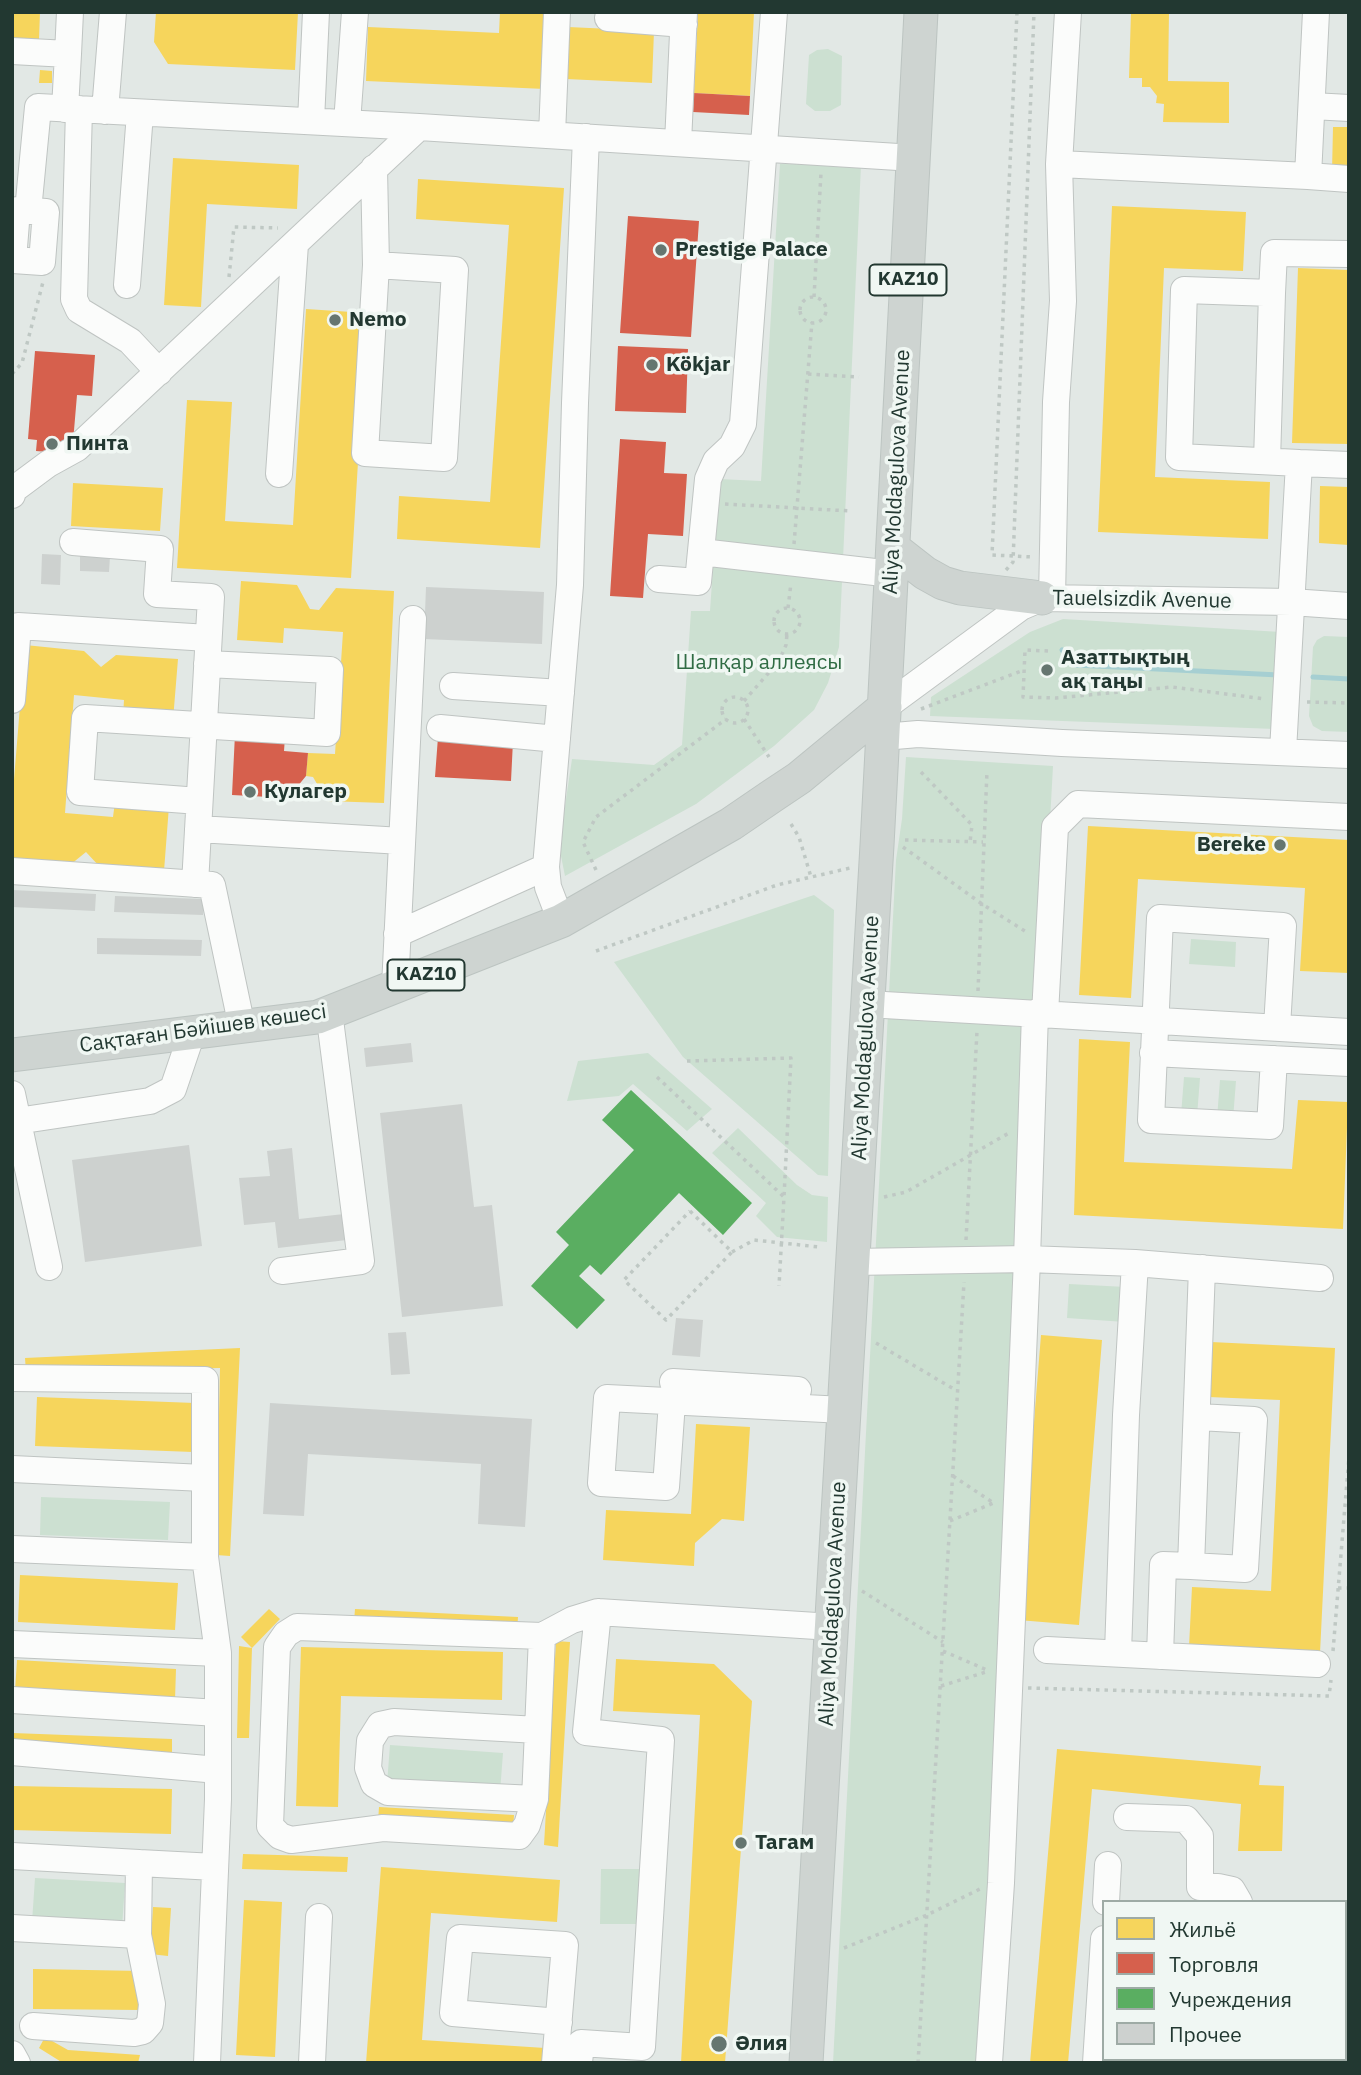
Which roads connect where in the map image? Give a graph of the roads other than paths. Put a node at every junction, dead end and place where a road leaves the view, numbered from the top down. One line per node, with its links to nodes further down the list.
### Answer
1 (70, 12): 13 (street)
2 (113, 12): 16 (street)
3 (316, 12): 18 (street)
4 (355, 12): 19 (street)
5 (557, 12): 21 (street)
6 (774, 12): 24 (street)
7 (921, 12): 25 (main road, Aliya Moldagulova Avenue / KAZ10)
8 (1068, 12): 26 (street)
9 (1317, 12): 14 (street)
10 (608, 18): 11 (street)
11 (684, 18): 23 (street)
12 (12, 51): 13 (street)
13 (68, 54): 16 (street)
14 (1312, 106): 15 (street); 28 (street)
15 (1349, 108)
16 (83, 110): 17 (street); 32 (street); 36 (street)
17 (140, 113): 18 (street); 34 (street)
18 (311, 121): 19 (street)
19 (347, 123): 20 (street)
20 (419, 127): 21 (street); 27 (street)
21 (552, 135): 22 (street)
22 (586, 137): 23 (street); 52 (street)
23 (678, 143): 24 (street)
24 (765, 149): 25 (street); 43 (street)
25 (914, 158): 44 (main road, Aliya Moldagulova Avenue / KAZ10)
26 (1059, 164): 28 (street); 46 (street)
27 (374, 168): 30 (street); 33 (street)
28 (1308, 176): 29 (street)
29 (1349, 179)
30 (291, 236): 36 (street); 40 (street)
31 (1349, 254): 35 (street)
32 (42, 262)
33 (376, 265): 33 (street)
34 (127, 285)
35 (1272, 293): 37 (street); 37 (street)
36 (159, 372): 41 (street)
37 (1267, 461): 38 (street)
38 (1299, 463): 39 (street); 47 (street)
39 (1349, 465)
40 (279, 474)
41 (12, 495)
42 (73, 542): 50 (street)
43 (701, 552): 44 (street); 45 (street)
44 (893, 561): 46 (main road); 54 (main road, Aliya Moldagulova Avenue / KAZ10)
45 (659, 579)
46 (1047, 598): 47 (street, Tauelsizdik Avenue); 54 (street, Tauelsizdik Avenue)
47 (1291, 602): 48 (street, Tauelsizdik Avenue); 58 (street)
48 (1349, 606)
49 (413, 619): 63 (street)
50 (208, 651): 53 (street); 55 (street); 55 (street)
51 (453, 686): 52 (street)
52 (561, 693): 57 (street)
53 (12, 700)
54 (884, 722): 58 (street); 67 (main road, Сақтаған Бәйішев көшесі / KAZ10); 70 (main road, Aliya Moldagulova Avenue)
55 (204, 727): 60 (street); 60 (street)
56 (440, 728): 57 (street)
57 (557, 739): 64 (street)
58 (1283, 751): 59 (street)
59 (1349, 755)
60 (199, 801): 62 (street)
61 (1349, 817): 72 (street)
62 (198, 829): 63 (street); 66 (street)
63 (402, 841): 68 (street)
64 (545, 867): 67 (street); 68 (street)
65 (12, 871): 66 (street)
66 (195, 884): 74 (street)
67 (561, 921): 69 (main road, Сақтаған Бәйішев көшесі / KAZ10)
68 (397, 933): 69 (street)
69 (395, 987): 71 (main road, Сақтаған Бәйішев көшесі / KAZ10)
70 (867, 1004): 72 (street); 85 (main road, Aliya Moldagulova Avenue)
71 (329, 1013): 74 (main road, Сақтаған Бәйішев көшесі / KAZ10); 89 (street)
72 (1040, 1014): 73 (street); 84 (street)
73 (1154, 1021): 75 (street); 75 (street); 78 (street)
74 (242, 1027): 77 (main road, Сақтаған Бәйішев көшесі / KAZ10)
75 (1277, 1027): 76 (street)
76 (1349, 1032)
77 (192, 1033): 79 (main road, Сақтаған Бәйішев көшесі / KAZ10); 83 (street)
78 (1153, 1053): 80 (street); 80 (street)
79 (12, 1055)
80 (1274, 1059): 81 (street)
81 (1349, 1063)
82 (12, 1094): 83 (street)
83 (17, 1121): 87 (street)
84 (1027, 1259): 85 (street); 86 (street); 136 (street)
85 (853, 1262): 93 (main road, Aliya Moldagulova Avenue)
86 (1135, 1263): 88 (street); 106 (street)
87 (49, 1267)
88 (1202, 1268): 90 (street); 94 (street)
89 (282, 1271)
90 (1320, 1278)
91 (12, 1378): 96 (street)
92 (673, 1392): 93 (street)
93 (844, 1402): 101 (main road, Aliya Moldagulova Avenue)
94 (1198, 1417): 99 (street); 99 (street)
95 (12, 1469): 96 (street)
96 (204, 1478): 98 (street)
97 (12, 1549): 98 (street)
98 (205, 1558): 105 (street)
99 (1191, 1566): 107 (street)
100 (598, 1612): 101 (street); 102 (street); 134 (street)
101 (832, 1627): 135 (main road, Aliya Moldagulova Avenue)
102 (542, 1636): 111 (street); 114 (street)
103 (12, 1644): 105 (street)
104 (1047, 1650): 106 (street)
105 (218, 1653): 110 (street)
106 (1118, 1653): 107 (street)
107 (1160, 1656): 108 (street)
108 (1317, 1664)
109 (12, 1700): 110 (street)
110 (218, 1713): 113 (street)
111 (538, 1730): 114 (street); 114 (street)
112 (12, 1752): 113 (street)
113 (218, 1770): 119 (street)
114 (535, 1798)
115 (1127, 1817): 120 (street)
116 (12, 1856): 117 (street)
117 (139, 1863): 119 (street); 125 (street)
118 (1108, 1865): 121 (street)
119 (215, 1867): 131 (street)
120 (1199, 1894): 122 (street)
121 (1106, 1900)
122 (1238, 1900)
123 (319, 1917): 132 (street)
124 (12, 1928): 125 (street)
125 (138, 1936): 128 (street)
126 (1102, 1970): 137 (street)
127 (559, 2022): 127 (street); 133 (street)
128 (33, 2026)
129 (12, 2054): 130 (street)
130 (17, 2063)
131 (207, 2063)
132 (312, 2063)
133 (555, 2063)
134 (579, 2063)
135 (806, 2063)
136 (989, 2063)
137 (1096, 2063)

